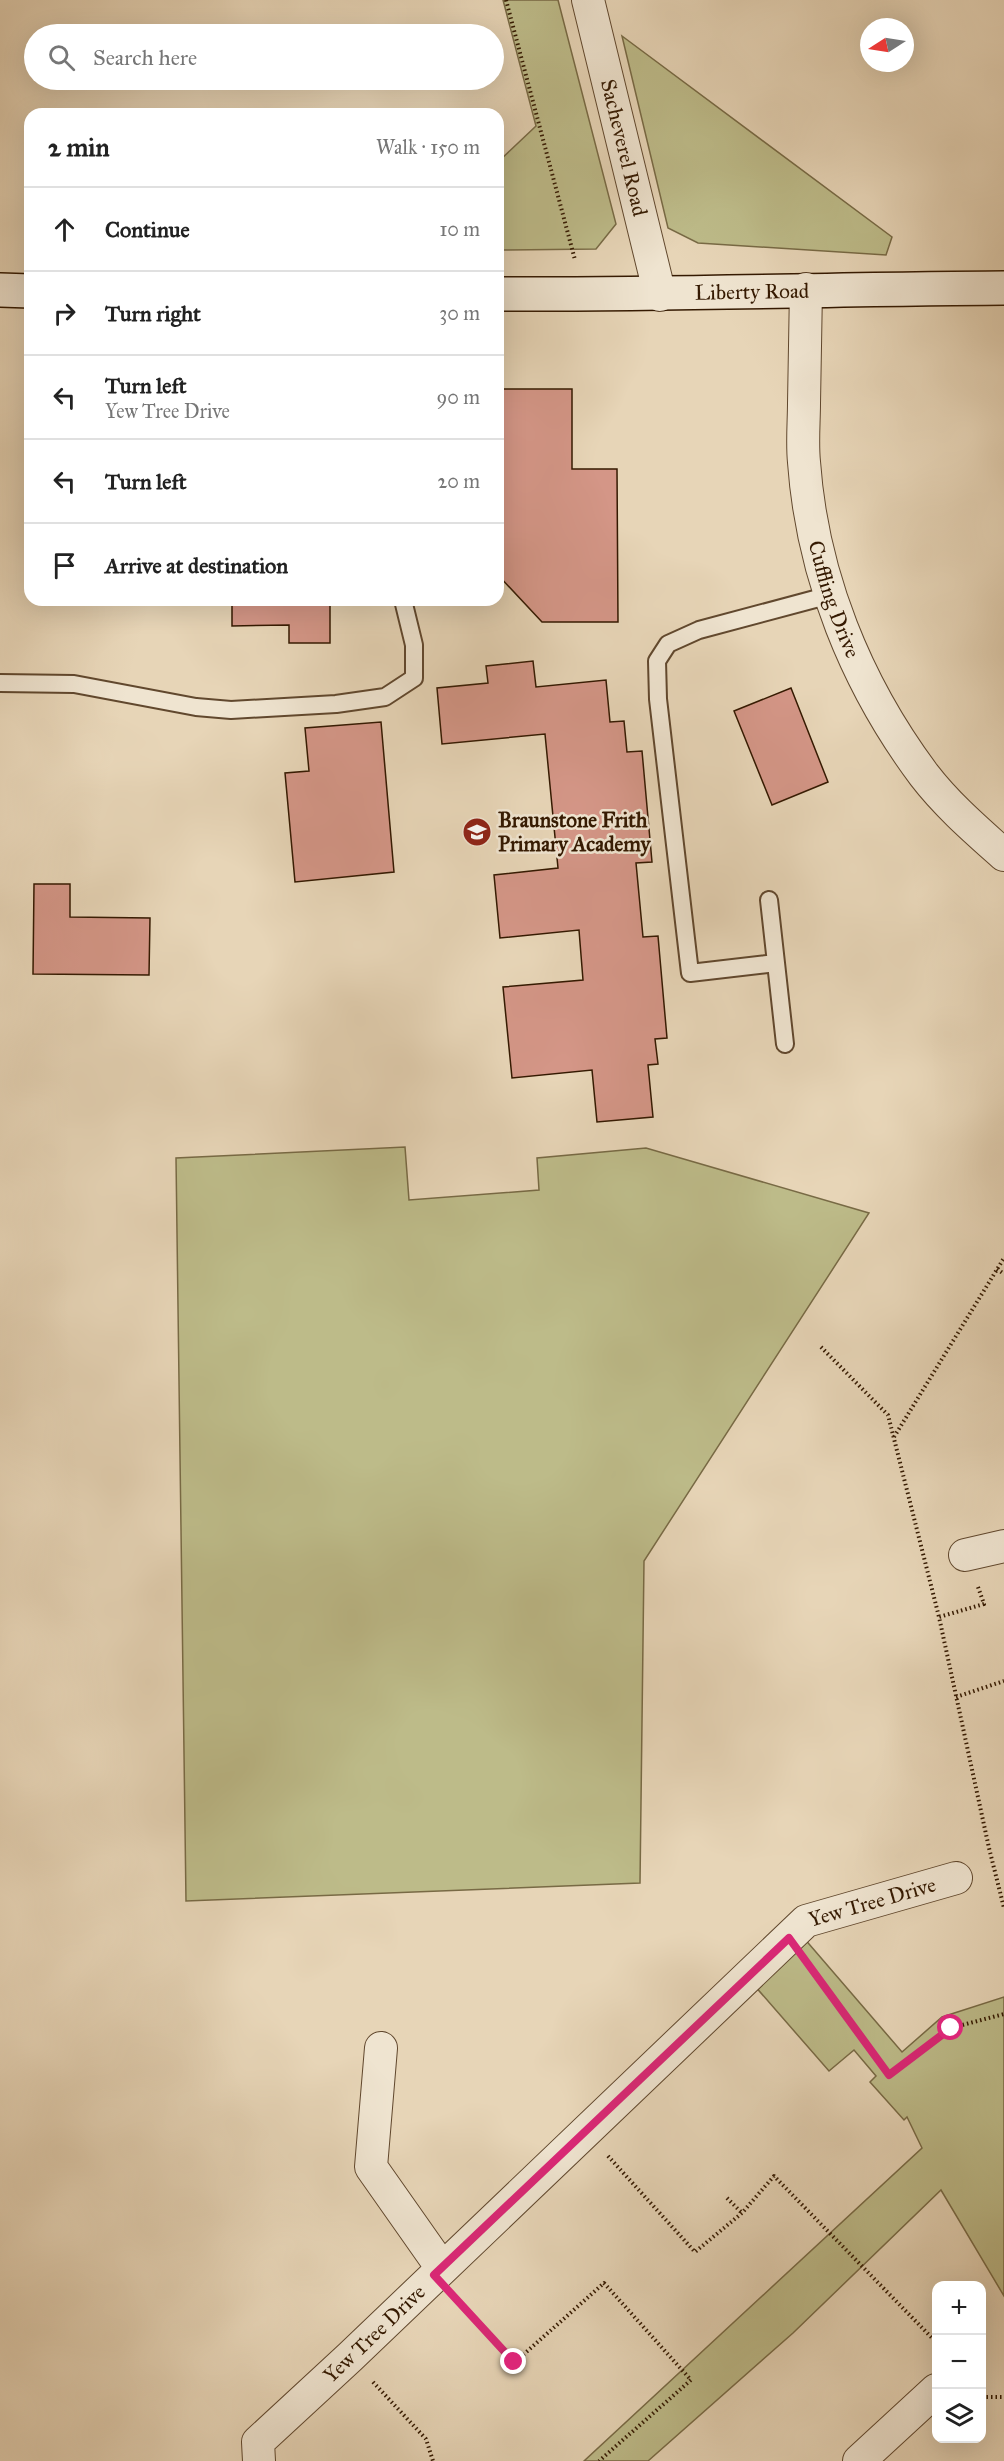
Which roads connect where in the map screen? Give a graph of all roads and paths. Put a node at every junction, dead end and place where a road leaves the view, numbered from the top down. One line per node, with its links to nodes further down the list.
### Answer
1 (506, 0): 8 (path)
2 (588, 0): 9 (street, Sacheverel Road)
3 (1004, 288): 4 (street, Liberty Road)
4 (806, 289): 9 (street, Liberty Road); 10 (street, Cuffling Drive)
5 (0, 291): 6 (street)
6 (24, 291)
7 (504, 294): 8 (street, Liberty Road)
8 (584, 294): 9 (street, Liberty Road)
9 (660, 295)
10 (830, 595): 13 (street, Cuffling Drive); 15 (lane)
11 (404, 606): 12 (lane)
12 (0, 683)
13 (1004, 855)
14 (769, 900): 15 (lane)
15 (776, 963): 16 (lane)
16 (785, 1044)
17 (1004, 1258): 18 (path)
18 (997, 1269): 19 (path); 21 (path)
19 (1004, 1274)
20 (821, 1347): 21 (path)
21 (894, 1437): 24 (path)
22 (1004, 1546): 23 (street)
23 (965, 1555): 24 (path)
24 (939, 1617): 26 (path)
25 (1004, 1682): 26 (path)
26 (957, 1697): 28 (path)
27 (957, 1878): 29 (street, Yew Tree Drive)
28 (1004, 1904)
29 (789, 1938): 30 (path); 32 (street, Yew Tree Drive)
30 (1004, 2014)
31 (381, 2048): 35 (street)
32 (586, 2130): 34 (path); 35 (street, Yew Tree Drive)
33 (727, 2198): 34 (path)
34 (742, 2213): 36 (path)
35 (438, 2271): 37 (street, Yew Tree Drive); 43 (path)
36 (932, 2338)
37 (350, 2357): 41 (street, Yew Tree Drive); 42 (path)
38 (932, 2394): 44 (street)
39 (986, 2397): 40 (path)
40 (1004, 2397)
41 (259, 2461)
42 (433, 2461)
43 (599, 2461)
44 (859, 2461)

